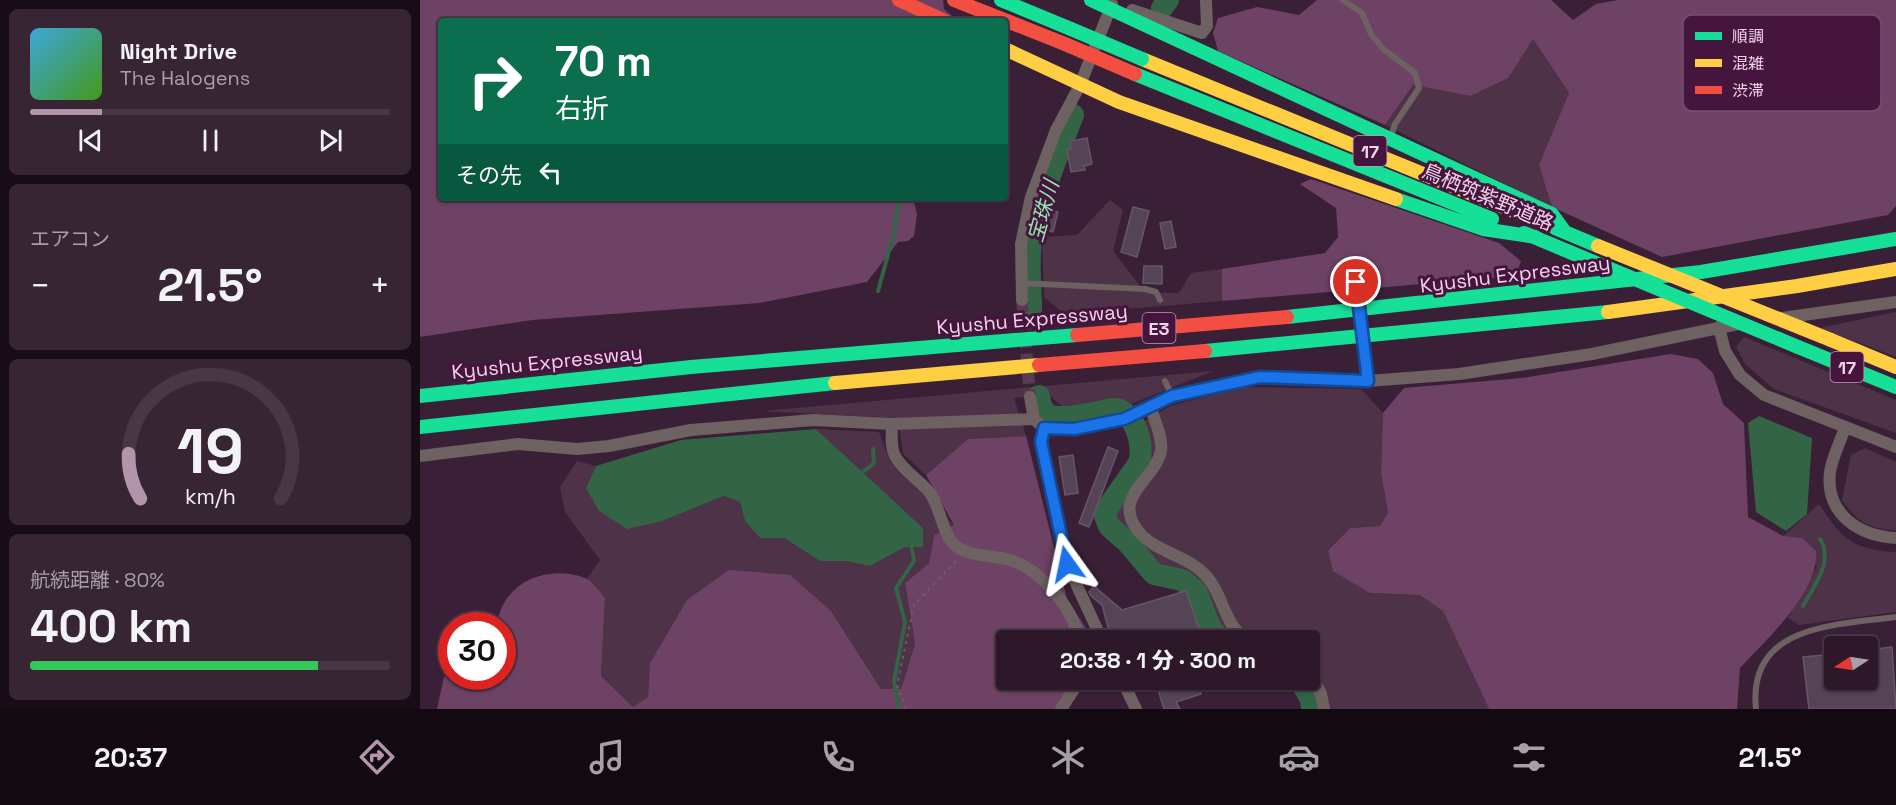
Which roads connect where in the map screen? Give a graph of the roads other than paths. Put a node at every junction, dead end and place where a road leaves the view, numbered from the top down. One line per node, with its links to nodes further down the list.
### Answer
1 (899, 0): 8 (main road)
2 (954, 0): 9 (main road, 鳥栖筑紫野道路 / 17, bridge)
3 (1002, 0): 15 (main road, 鳥栖筑紫野道路 / 17, bridge)
4 (1090, 0): 7 (main road)
5 (1206, 0): 7 (street)
6 (1343, 0): 13 (lane)
7 (1110, 3): 12 (street); 13 (main road)
8 (938, 18)
9 (999, 18)
10 (1008, 21): 16 (main road, 鳥栖筑紫野道路 / 17, bridge)
11 (1008, 50): 12 (main road)
12 (1080, 85): 16 (main road); 21 (street)
13 (1390, 139): 15 (main road)
14 (1883, 226): 19 (main road)
15 (1565, 232): 26 (main road, 鳥栖筑紫野道路 / 17, bridge)
16 (1536, 237): 29 (main road, 鳥栖筑紫野道路 / 17, bridge)
17 (1896, 239): 19 (main road, Kyushu Expressway / E3)
18 (1896, 268): 36 (main road, E3)
19 (1711, 272): 30 (main road, Kyushu Expressway / E3)
20 (1356, 282): 27 (street, bridge)
21 (1022, 283): 22 (street); 23 (lane)
22 (1022, 300)
23 (1160, 300)
24 (1896, 302): 25 (street)
25 (1719, 327): 27 (street); 37 (street)
26 (1896, 367)
27 (1367, 376): 31 (street)
28 (1166, 381): 31 (lane)
29 (1896, 387)
30 (420, 396)
31 (1172, 396): 33 (street)
32 (1030, 397): 35 (street)
33 (1150, 406): 35 (street); 44 (street)
34 (892, 424): 35 (street); 39 (street); 42 (street)
35 (1039, 424): 43 (street)
36 (420, 427)
37 (1845, 428): 38 (street); 40 (street)
38 (1896, 447)
39 (420, 456)
40 (1896, 538)
41 (1896, 617): 51 (lane)
42 (1078, 630)
43 (1097, 630)
44 (1234, 630)
45 (1073, 690): 48 (street)
46 (1127, 690): 49 (street)
47 (1319, 690): 50 (street)
48 (1061, 709)
49 (1136, 709)
50 (1324, 709)
51 (1756, 709)

